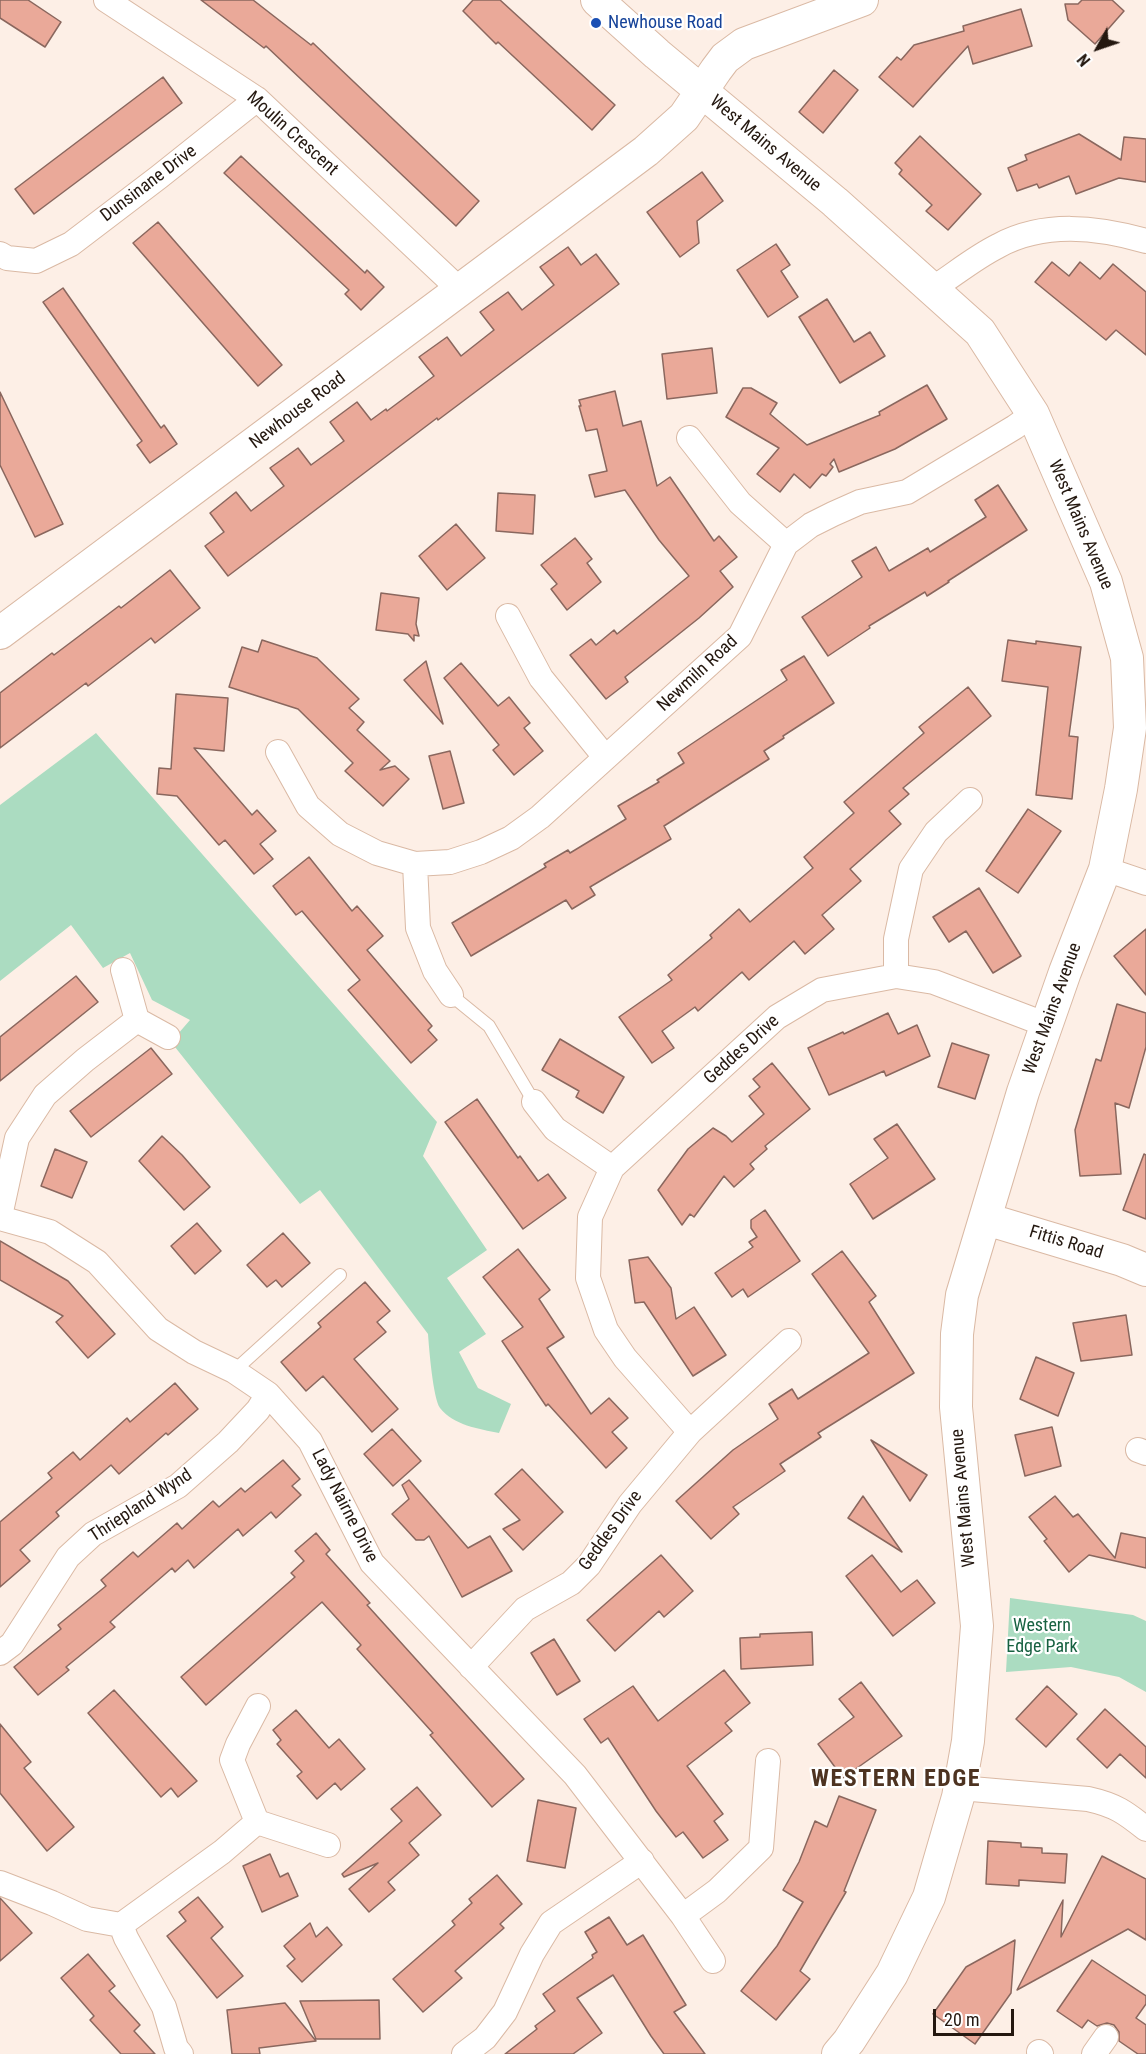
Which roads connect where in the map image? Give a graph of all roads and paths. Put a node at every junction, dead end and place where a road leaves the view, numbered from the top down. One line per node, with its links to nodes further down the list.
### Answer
1 (106, 0): 5 (street, Moulin Crescent)
2 (597, 0): 4 (street, West Mains Avenue)
3 (861, 0): 4 (street, Newhouse Road)
4 (700, 90): 8 (street, West Mains Avenue); 9 (street, Newhouse Road)
5 (257, 99): 7 (street, Dunsinane Drive); 9 (street, Moulin Crescent)
6 (1146, 241): 8 (street)
7 (0, 254)
8 (932, 289): 10 (street, West Mains Avenue)
9 (460, 290): 14 (street, Newhouse Road)
10 (1033, 414): 12 (street, Newmiln Road); 19 (street, West Mains Avenue)
11 (689, 438): 12 (street)
12 (786, 544): 16 (street, Newmiln Road)
13 (508, 616): 16 (street)
14 (0, 633)
15 (278, 752): 18 (street, Newmiln Road)
16 (605, 757): 18 (street, Newmiln Road)
17 (970, 800): 22 (street)
18 (415, 864): 23 (street)
19 (1105, 869): 20 (street); 25 (street, West Mains Avenue)
20 (1146, 883)
21 (123, 970): 24 (street)
22 (896, 976): 25 (street, Geddes Drive); 28 (street, Geddes Drive)
23 (452, 995): 27 (lane)
24 (137, 1020): 26 (street); 29 (street)
25 (1047, 1025): 30 (street, West Mains Avenue)
26 (168, 1037)
27 (534, 1102): 28 (street)
28 (612, 1168): 36 (street, Geddes Drive)
29 (0, 1217): 34 (street, Lady Nairne Drive)
30 (986, 1219): 31 (street, Fittis Road); 41 (street, West Mains Avenue)
31 (1146, 1270)
32 (340, 1275): 34 (lane)
33 (789, 1341): 36 (street, Geddes Drive)
34 (234, 1371): 35 (street, Lady Nairne Drive)
35 (268, 1394): 37 (street, Thriepland Wynd); 38 (street, Lady Nairne Drive)
36 (690, 1432): 38 (street, Geddes Drive)
37 (0, 1653)
38 (471, 1667): 45 (street, Lady Nairne Drive)
39 (258, 1706): 42 (street)
40 (768, 1761): 47 (street)
41 (960, 1788): 43 (street); 52 (street, West Mains Avenue)
42 (257, 1822): 44 (street); 48 (street)
43 (1146, 1829)
44 (328, 1845)
45 (642, 1861): 47 (street, Lady Nairne Drive); 51 (street)
46 (0, 1884): 48 (street)
47 (683, 1916): 49 (street, Lady Nairne Drive)
48 (121, 1925): 50 (street)
49 (713, 1961)
50 (181, 2054)
51 (464, 2054)
52 (838, 2054)

